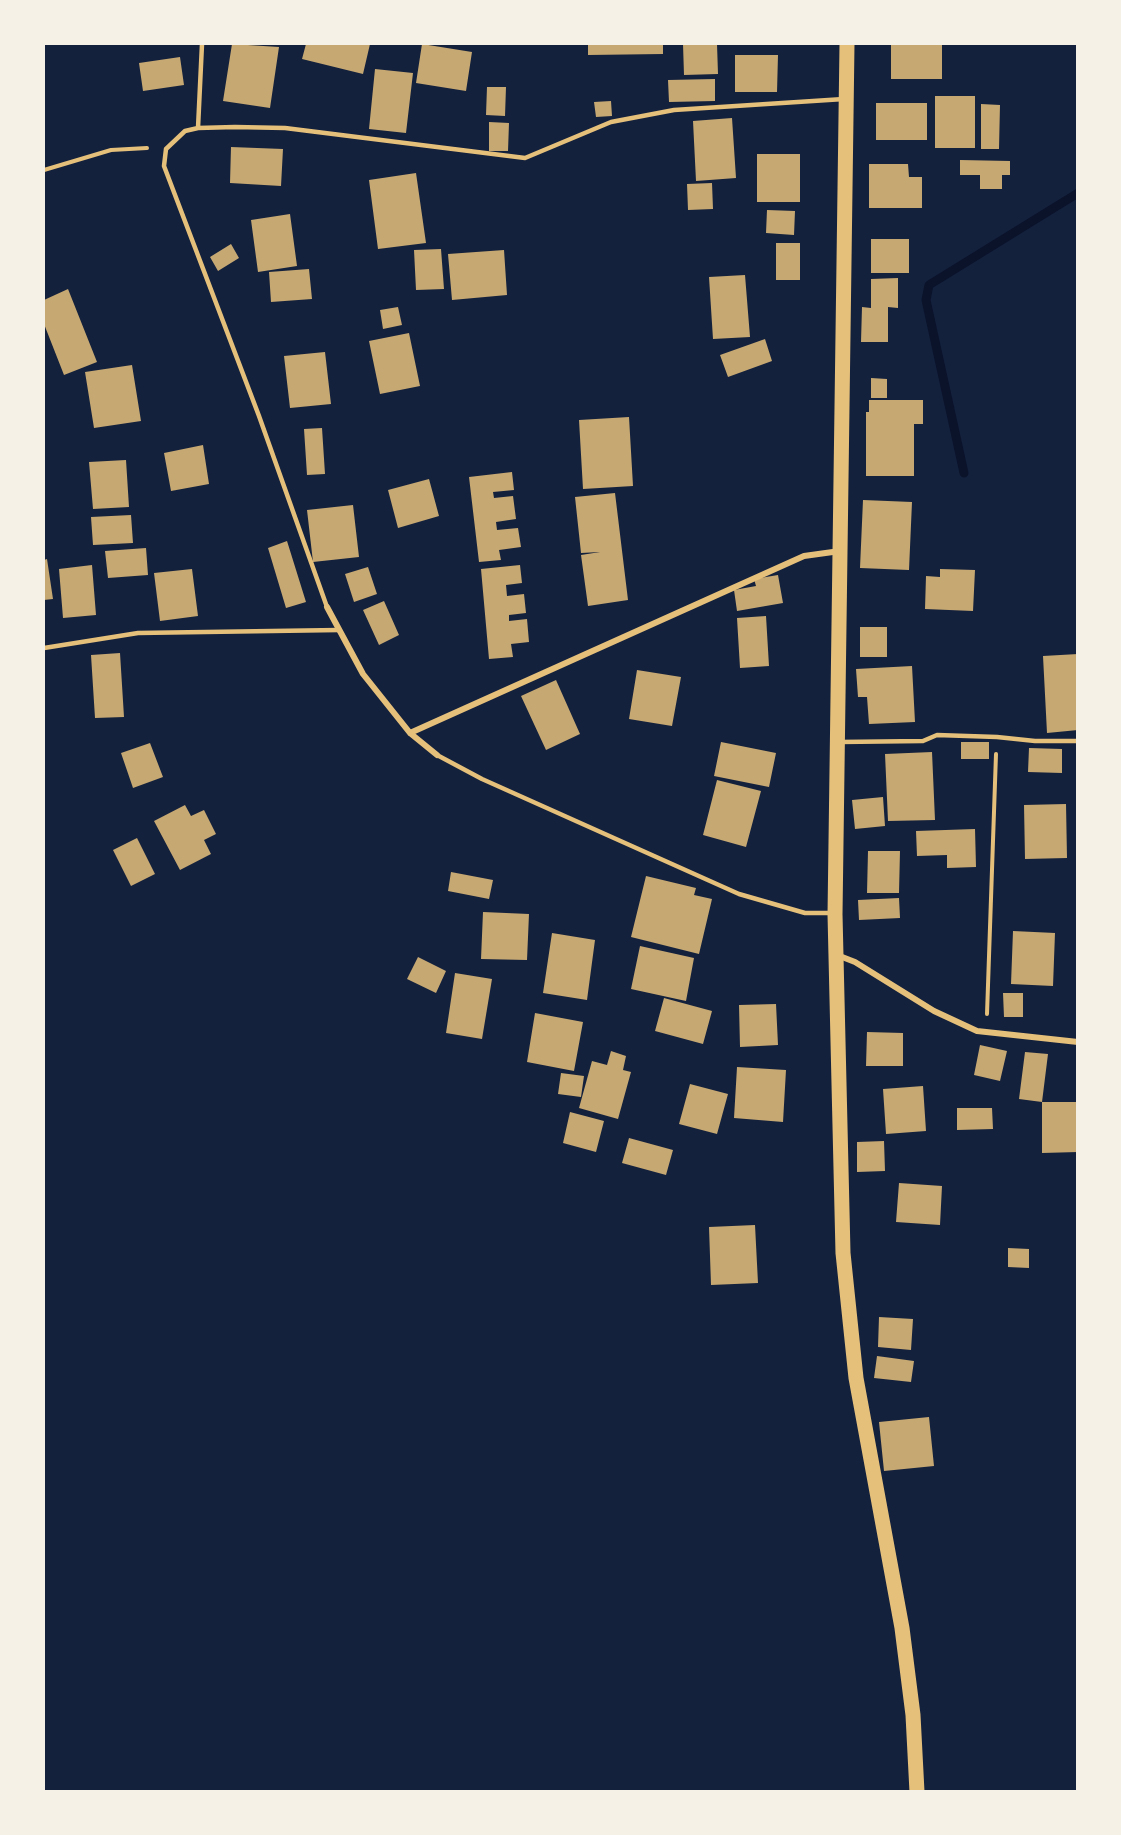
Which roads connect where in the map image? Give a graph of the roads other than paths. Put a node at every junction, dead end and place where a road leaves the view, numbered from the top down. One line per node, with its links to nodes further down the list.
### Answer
1 (202, 44): 4 (lane)
2 (847, 44): 3 (main road)
3 (846, 98): 4 (lane); 5 (main road)
4 (198, 128): 6 (lane)
5 (841, 551): 9 (street); 11 (main road)
6 (327, 607): 7 (street)
7 (339, 630): 8 (lane); 9 (street)
8 (44, 648)
9 (410, 733): 12 (street)
10 (1077, 741): 11 (lane)
11 (837, 742): 13 (main road)
12 (437, 755): 13 (lane)
13 (836, 914): 14 (main road)
14 (836, 955): 15 (street); 16 (main road)
15 (1077, 1042)
16 (917, 1791)

